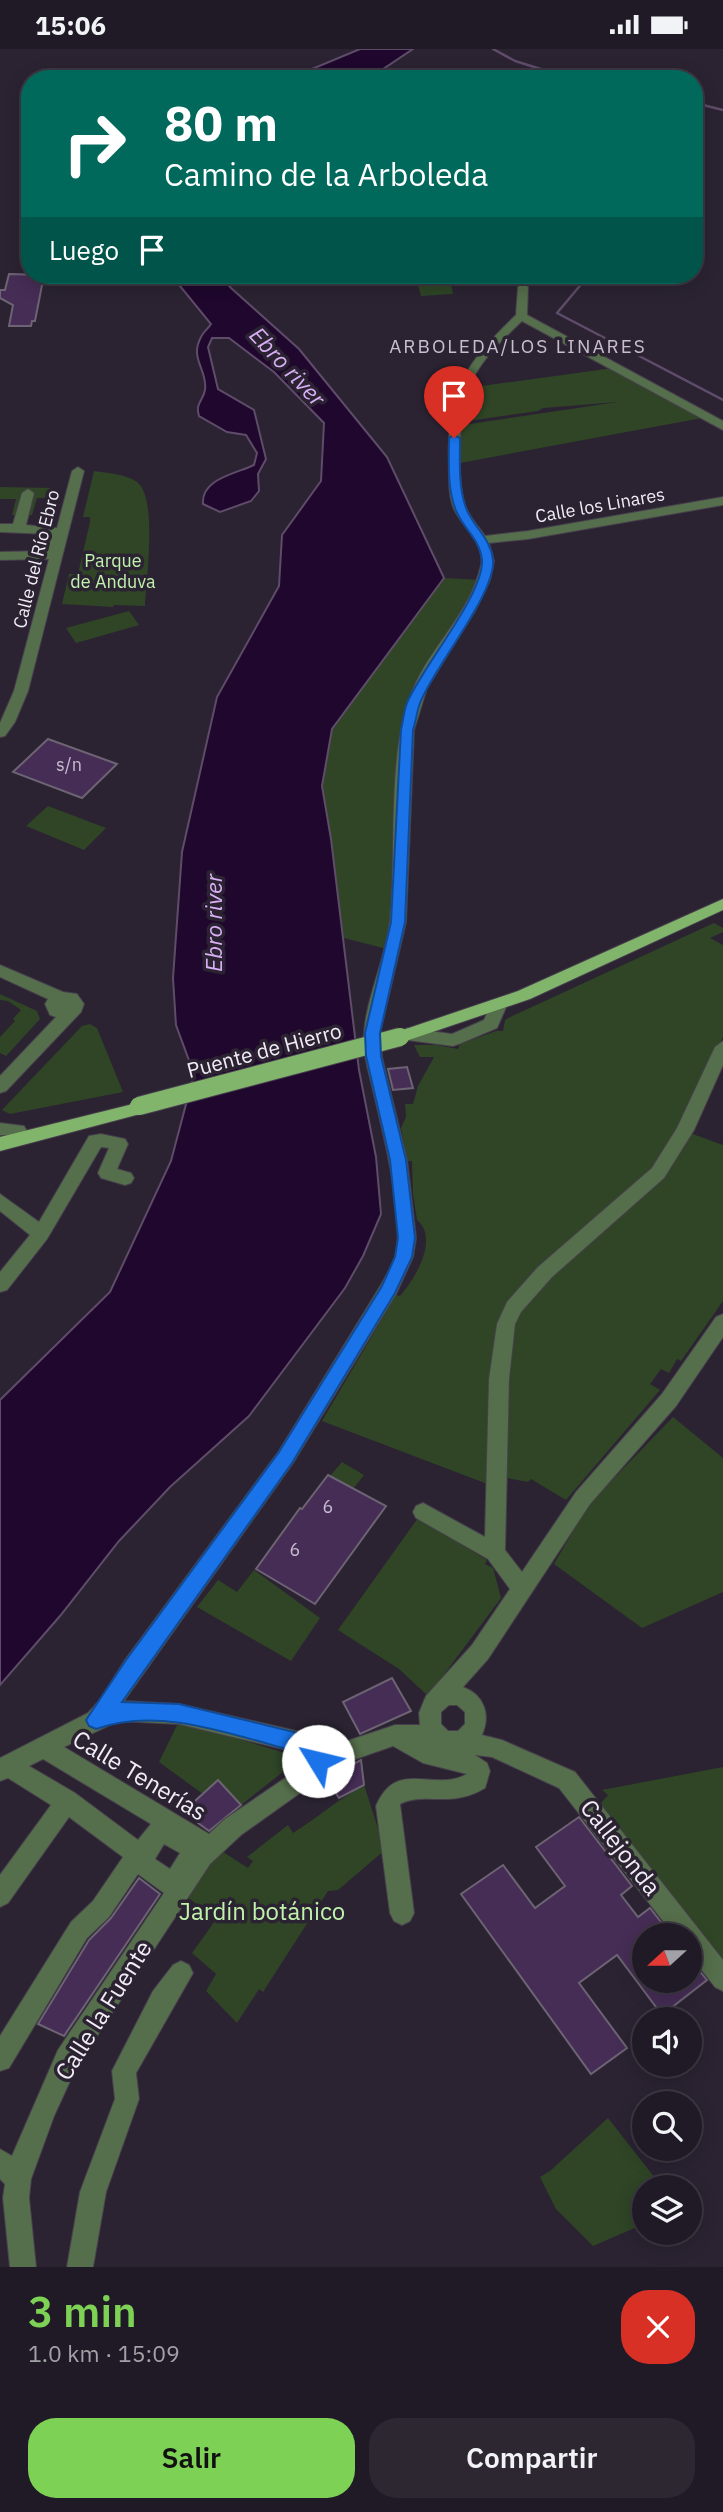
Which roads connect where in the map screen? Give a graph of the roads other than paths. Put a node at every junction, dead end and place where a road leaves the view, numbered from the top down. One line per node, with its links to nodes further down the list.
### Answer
1 (523, 287): 2 (street)
2 (521, 316): 3 (street); 10 (street)
3 (723, 426)
4 (78, 471): 9 (street, Calle del Río Ebro)
5 (28, 493): 8 (street)
6 (723, 501): 10 (street, Calle los Linares)
7 (0, 527): 8 (street); 11 (street)
8 (19, 527): 9 (street)
9 (65, 528): 12 (street, Calle del Río Ebro)
10 (482, 540): 38 (street)
11 (0, 557): 12 (street)
12 (56, 559): 13 (street, Calle del Río Ebro)
13 (0, 733)
14 (723, 904): 16 (main road, Puente de Hierro)
15 (0, 971): 22 (street)
16 (499, 1005): 17 (main road, Puente de Hierro); 18 (street)
17 (462, 1018): 18 (street); 19 (main road, Puente de Hierro); 20 (street)
18 (481, 1029): 20 (street)
19 (404, 1036): 20 (street); 23 (main road, Puente de Hierro, bridge)
20 (464, 1036)
21 (723, 1047): 33 (street)
22 (0, 1087)
23 (139, 1106): 24 (main road); 26 (main road)
24 (9, 1130): 25 (main road)
25 (0, 1135)
26 (0, 1144)
27 (125, 1178): 29 (street)
28 (3, 1208): 29 (street)
29 (41, 1234): 30 (street)
30 (0, 1285)
31 (723, 1322): 34 (street)
32 (423, 1513): 33 (street)
33 (495, 1553): 34 (street)
34 (523, 1589): 35 (street)
35 (473, 1663): 36 (street); 37 (street)
36 (432, 1708): 37 (street); 39 (street); 40 (street)
37 (474, 1711): 40 (street); 43 (street)
38 (96, 1720): 41 (street); 42 (street)
39 (395, 1735): 40 (street, Callejonda); 44 (street); 51 (street)
40 (446, 1738): 43 (street, Callejonda)
41 (306, 1745): 44 (street); 46 (street)
42 (42, 1746): 45 (street); 48 (street, Calle Tenerías)
43 (494, 1747): 53 (street, Callejonda)
44 (344, 1753): 46 (street)
45 (4, 1768): 47 (street)
46 (313, 1770): 48 (street)
47 (66, 1801): 49 (street); 50 (street)
48 (203, 1852): 49 (street); 49 (street); 55 (street, Calle la Fuente)
49 (140, 1856): 54 (street)
50 (1, 1892)
51 (402, 1913)
52 (181, 1972): 57 (street)
53 (723, 1979)
54 (0, 2059)
55 (9, 2171): 56 (street, Calle la Fuente)
56 (23, 2267)
57 (80, 2267)

